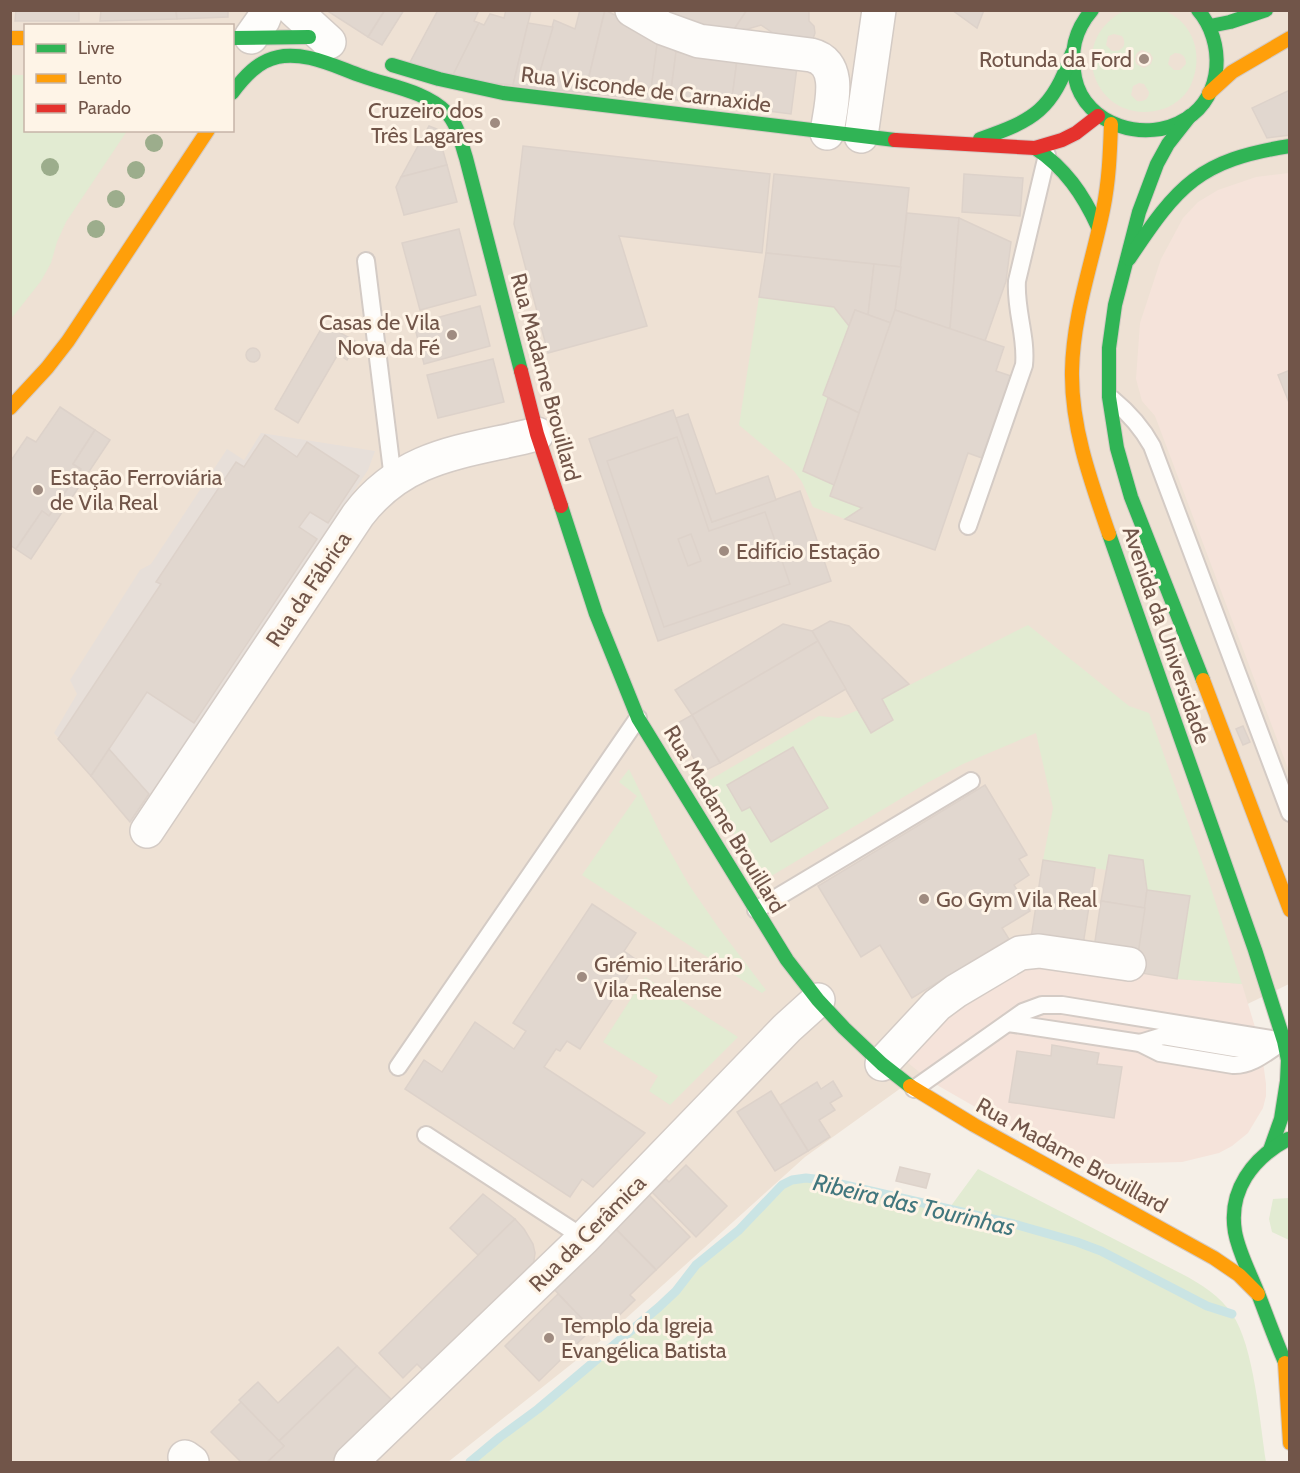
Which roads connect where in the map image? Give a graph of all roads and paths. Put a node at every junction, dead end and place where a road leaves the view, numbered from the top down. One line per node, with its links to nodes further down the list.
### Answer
1 (294, 10): 10 (street)
2 (632, 10): 22 (street)
3 (879, 10): 23 (street)
4 (1092, 10): 11 (main road)
5 (1266, 10): 7 (main road)
6 (1200, 12): 7 (main road)
7 (1210, 26): 15 (main road)
8 (1290, 38): 15 (main road)
9 (243, 42): 10 (main road); 13 (main road)
10 (334, 44)
11 (1072, 53): 18 (main road); 25 (main road)
12 (381, 61): 14 (main road, Rua Visconde de Carnaxide)
13 (235, 89): 24 (main road)
14 (492, 91): 16 (main road); 22 (main road, Rua Visconde de Carnaxide)
15 (1209, 93): 19 (main road)
16 (479, 99)
17 (465, 116): 24 (main road)
18 (1098, 116): 20 (main road); 27 (main road)
19 (1191, 116): 20 (main road); 30 (main road, Avenida da Universidade)
20 (1111, 124): 28 (main road, Avenida da Universidade)
21 (207, 132): 32 (main road)
22 (827, 133): 23 (main road, Rua Visconde de Carnaxide)
23 (861, 136): 25 (main road, Rua Visconde de Carnaxide)
24 (461, 142): 33 (main road, Rua Madame Brouillard)
25 (964, 144): 27 (main road, Rua Visconde de Carnaxide)
26 (1290, 146): 30 (main road)
27 (1041, 151): 28 (main road); 35 (lane)
28 (1098, 227): 45 (main road, Avenida da Universidade)
29 (366, 261): 34 (lane)
30 (1124, 265): 31 (main road, Avenida da Universidade)
31 (1109, 397): 38 (lane); 41 (main road, Avenida da Universidade)
32 (10, 408)
33 (537, 434): 34 (street, Rua da Fábrica); 36 (main road, Rua Madame Brouillard)
34 (393, 478): 39 (street, Rua da Fábrica)
35 (968, 526)
36 (638, 717): 40 (main road, Rua Madame Brouillard); 47 (lane)
37 (972, 781): 40 (lane)
38 (1290, 813)
39 (147, 831)
40 (756, 910): 43 (main road, Rua Madame Brouillard)
41 (1290, 910)
42 (1129, 964): 46 (street)
43 (818, 1000): 46 (main road, Rua Madame Brouillard); 52 (street, Rua da Cerâmica)
44 (1008, 1023): 45 (lane); 45 (lane); 48 (lane)
45 (1284, 1041): 51 (main road, Avenida da Universidade)
46 (882, 1064): 48 (main road, Rua Madame Brouillard)
47 (398, 1067)
48 (914, 1089): 53 (main road, Rua Madame Brouillard)
49 (426, 1135): 52 (lane)
50 (1290, 1138): 51 (main road)
51 (1270, 1149): 53 (main road)
52 (584, 1238): 56 (street, Rua da Cerâmica)
53 (1258, 1294): 54 (main road)
54 (1287, 1368): 55 (main road)
55 (1290, 1443)
56 (351, 1462)

